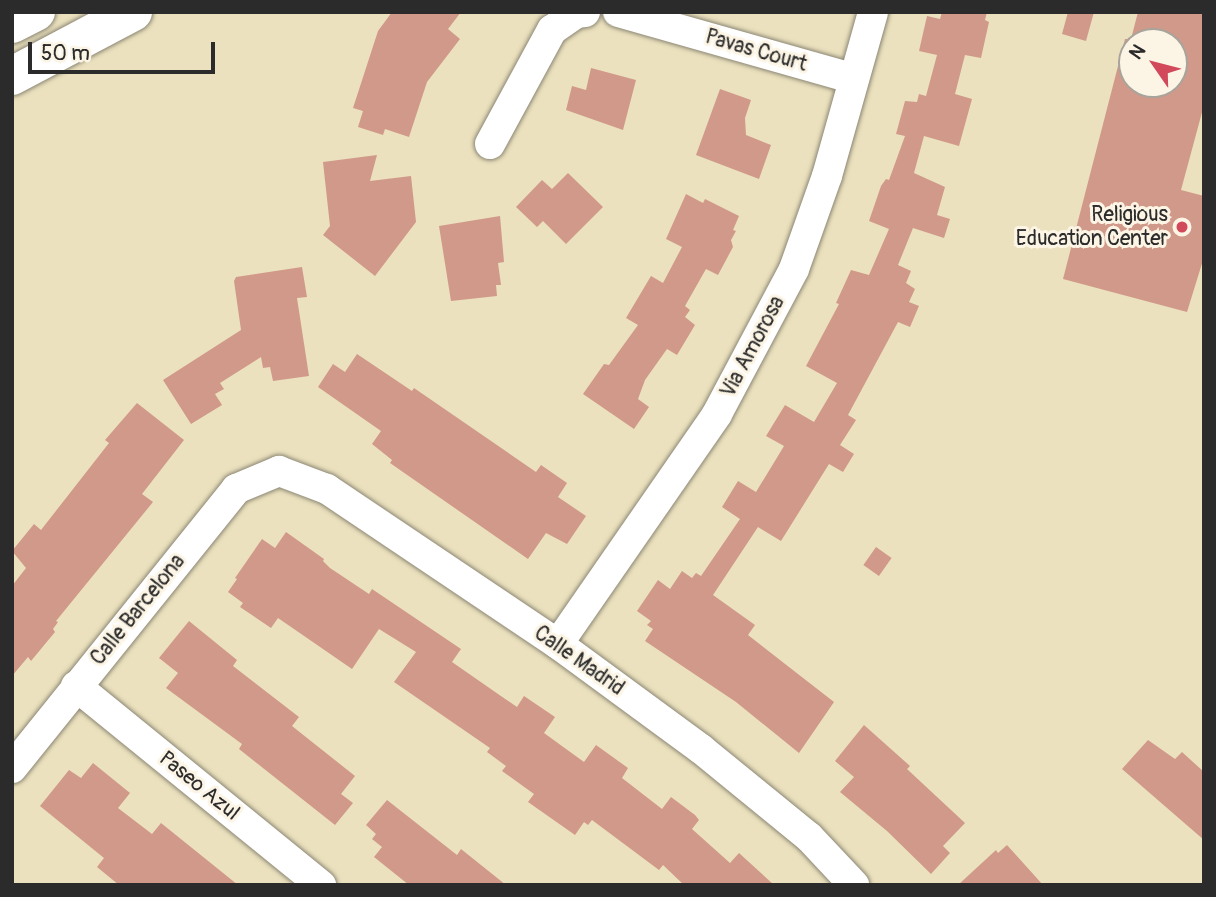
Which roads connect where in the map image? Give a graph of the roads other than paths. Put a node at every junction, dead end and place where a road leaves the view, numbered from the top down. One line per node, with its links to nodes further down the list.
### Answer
1 (36, 12): 6 (main road)
2 (133, 12): 7 (main road)
3 (584, 12): 9 (street)
4 (618, 12): 8 (street, Pavas Court)
5 (873, 12): 8 (street, Via Amorosa)
6 (12, 24)
7 (12, 76)
8 (854, 79): 11 (street, Via Amorosa)
9 (490, 144)
10 (279, 471): 11 (street, Calle Madrid); 12 (street, Calle Barcelona)
11 (558, 644): 15 (street, Calle Madrid)
12 (76, 686): 13 (street, Calle Barcelona); 14 (street, Paseo Azul)
13 (12, 768)
14 (321, 885)
15 (854, 885)

